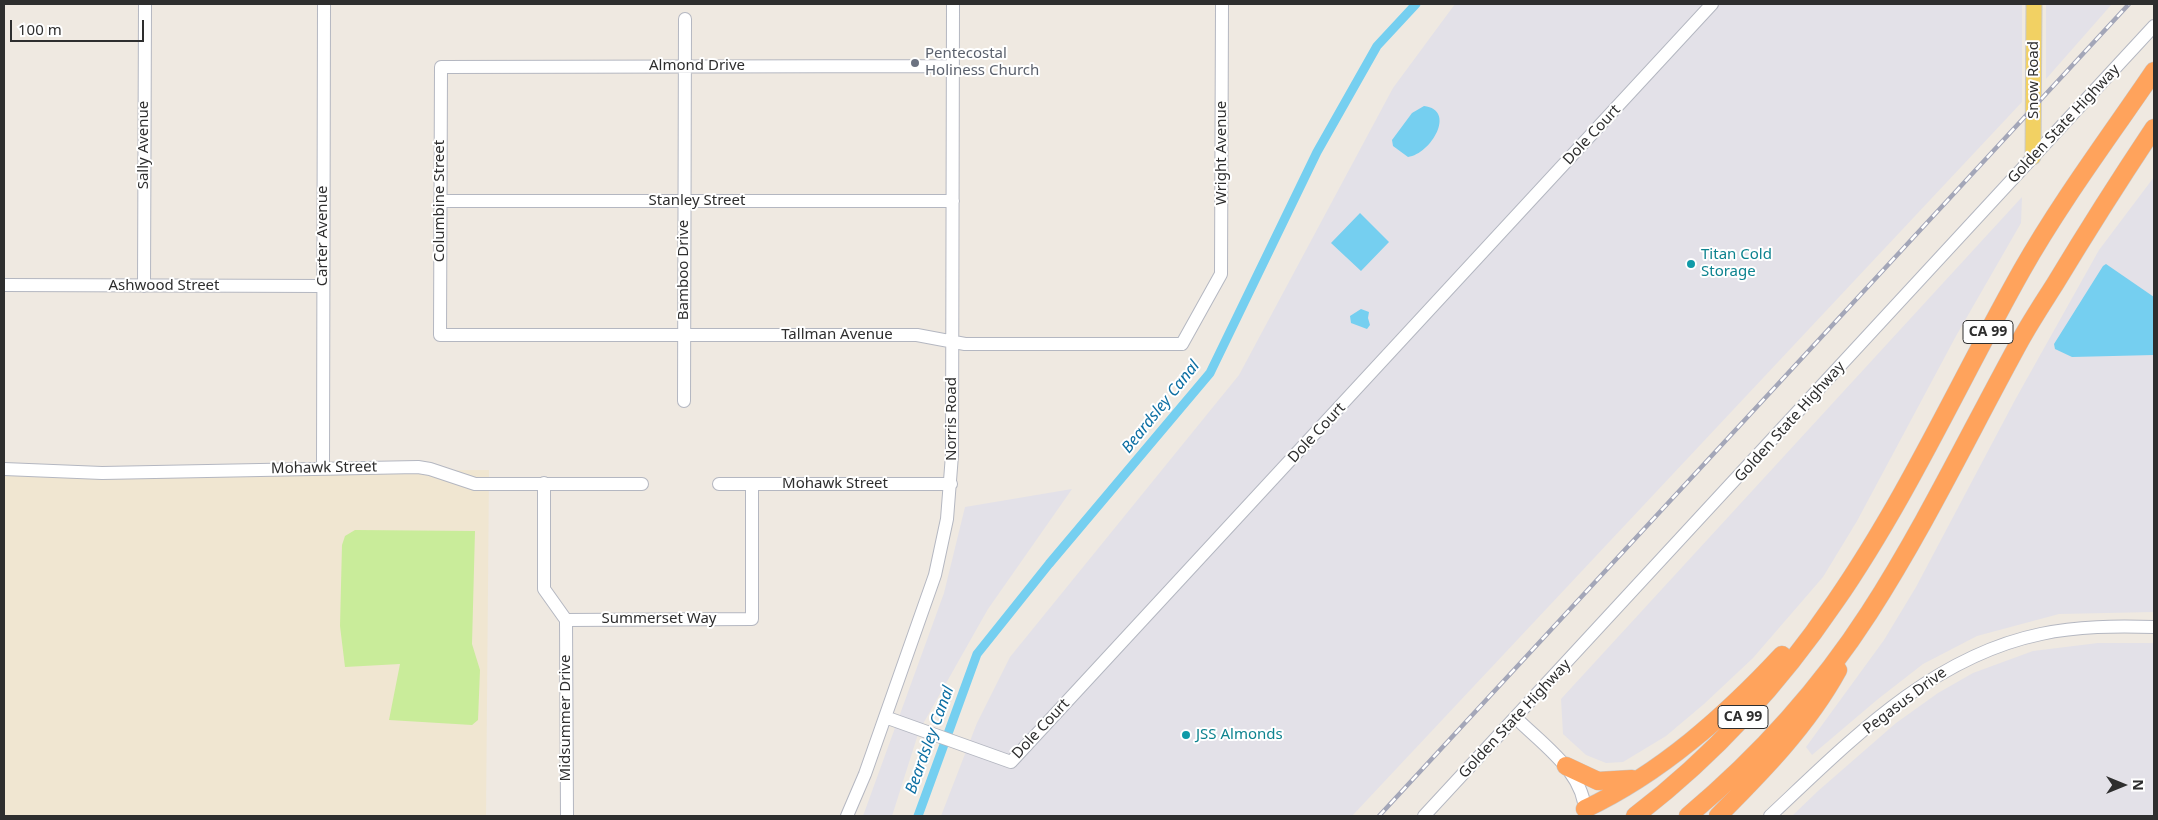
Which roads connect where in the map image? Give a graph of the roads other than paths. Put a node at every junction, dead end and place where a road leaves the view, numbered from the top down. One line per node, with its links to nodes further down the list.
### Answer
1 (145, 4): 19 (street, Sally Avenue)
2 (324, 4): 20 (street, Carter Avenue)
3 (954, 4): 10 (street, Norris Road)
4 (1222, 4): 21 (street, Wright Avenue)
5 (1712, 4): 37 (street, Dole Court)
6 (2034, 4): 14 (main road, Snow Road)
7 (686, 19): 9 (street, Bamboo Drive)
8 (2154, 26): 14 (street, Golden State Highway)
9 (685, 66): 10 (street, Almond Drive); 11 (street, Almond Drive); 16 (street, Bamboo Drive)
10 (953, 66): 17 (street, Norris Road)
11 (441, 67): 15 (street, Columbine Street)
12 (2154, 71): 33 (highway, CA 99)
13 (2154, 128): 34 (highway, CA 99)
14 (2033, 157): 38 (street, Golden State Highway)
15 (440, 201): 16 (street, Stanley Street); 22 (street, Columbine Street)
16 (684, 201): 17 (street, Stanley Street); 23 (street, Bamboo Drive)
17 (953, 201): 24 (street, Norris Road)
18 (4, 285): 19 (street, Ashwood Street)
19 (144, 286): 20 (street, Ashwood Street)
20 (323, 286): 26 (street, Carter Avenue)
21 (1207, 300): 24 (street, Tallman Avenue)
22 (440, 335): 23 (street, Tallman Avenue)
23 (684, 335): 24 (street, Tallman Avenue); 25 (street, Bamboo Drive)
24 (952, 343): 32 (street, Norris Road)
25 (684, 401)
26 (323, 467): 27 (street, Mohawk Street); 28 (street, Mohawk Street)
27 (4, 469)
28 (544, 483): 29 (street, Mohawk Street); 35 (street)
29 (642, 484)
30 (719, 484): 31 (street, Mohawk Street)
31 (752, 484): 32 (street, Mohawk Street); 35 (street, Summerset Way)
32 (951, 484): 37 (street, Norris Road)
33 (1836, 602): 40 (highway); 45 (highway, CA 99)
34 (1868, 614): 46 (highway, CA 99); 47 (highway)
35 (566, 620): 42 (street, Midsummer Drive)
36 (2154, 627): 48 (street, Pegasus Drive)
37 (885, 717): 43 (street, Norris Road)
38 (1516, 718): 39 (street); 44 (street, Golden State Highway)
39 (1566, 766): 40 (highway); 41 (street)
40 (1638, 778): 41 (highway)
41 (1581, 814)
42 (567, 816)
43 (847, 816)
44 (1424, 816)
45 (1635, 816)
46 (1688, 816)
47 (1718, 816)
48 (1770, 816)

